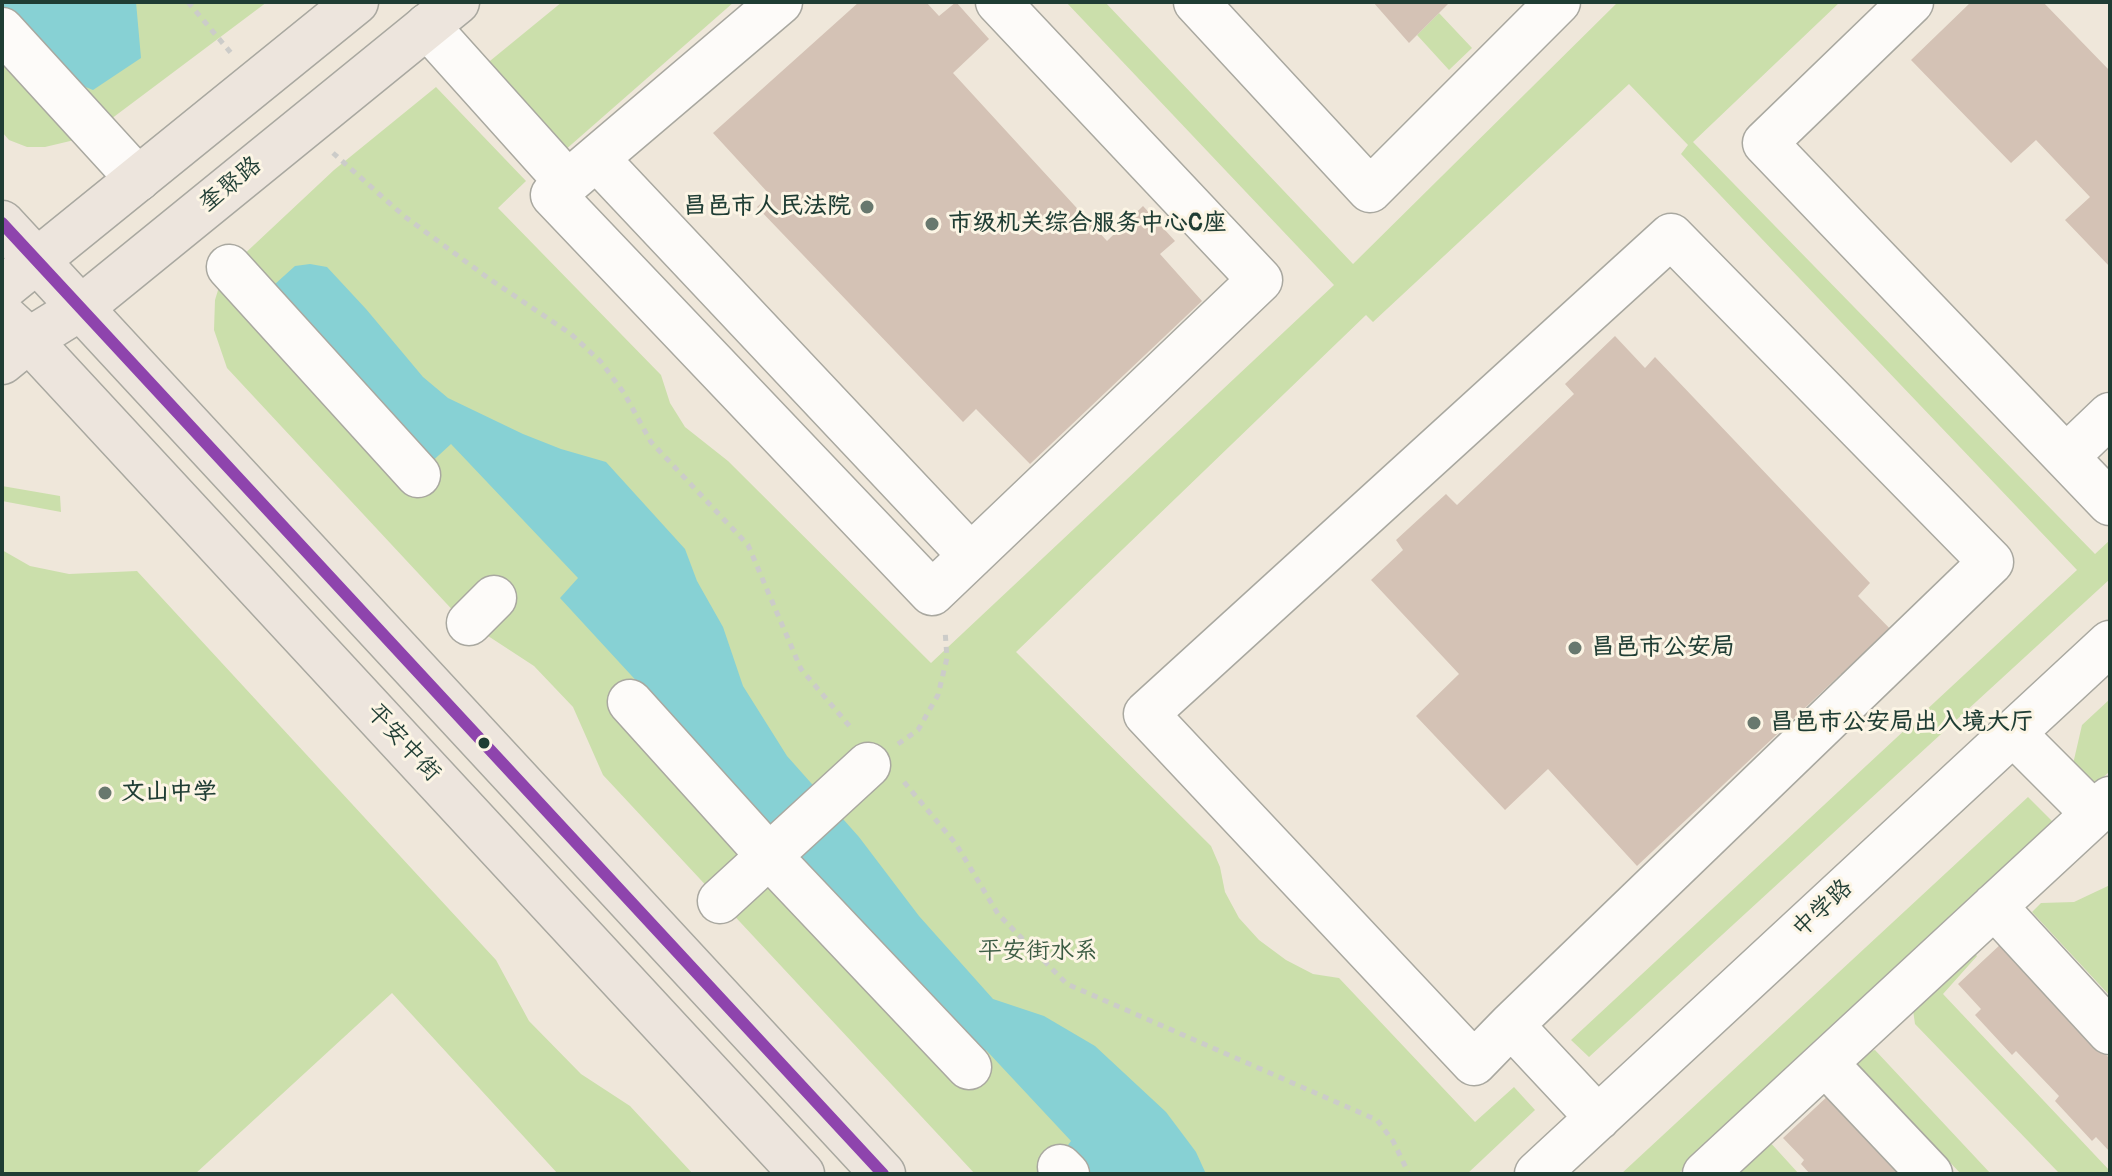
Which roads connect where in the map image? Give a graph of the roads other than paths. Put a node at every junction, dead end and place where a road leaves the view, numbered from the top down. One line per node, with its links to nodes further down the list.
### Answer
1 (356, 2): 10 (main road)
2 (780, 2): 9 (street)
3 (998, 2): 21 (street)
4 (1196, 2): 5 (street)
5 (1558, 2)
6 (1911, 2): 18 (street)
7 (442, 14): 9 (street); 15 (main road, 奎聚路)
8 (2, 30): 10 (street)
9 (582, 171): 21 (street); 21 (street)
10 (138, 179): 12 (main road)
11 (2, 223): 12 (main road)
12 (37, 260): 14 (main road); 15 (main road)
13 (229, 267): 19 (street)
14 (2, 289)
15 (82, 307): 16 (main road, 奎聚路); 36 (main road)
16 (11, 339): 35 (main road, 平安中街)
17 (2110, 415): 18 (street)
18 (2066, 457): 20 (street)
19 (418, 475)
20 (2110, 503)
21 (971, 556)
22 (2110, 643): 24 (street, 中学路)
23 (630, 702): 27 (street)
24 (2013, 733): 26 (street); 34 (street, 中学路)
25 (874, 761): 27 (street)
26 (2102, 806): 29 (street)
27 (769, 856): 28 (street); 33 (street)
28 (720, 901)
29 (1994, 906): 31 (street); 32 (street)
30 (1511, 1025): 30 (street); 34 (street)
31 (2110, 1032)
32 (1825, 1063): 38 (street); 39 (street)
33 (969, 1067)
34 (1598, 1118): 37 (street, 中学路)
35 (802, 1174)
36 (883, 1174)
37 (1537, 1174)
38 (1705, 1174)
39 (1930, 1174)

